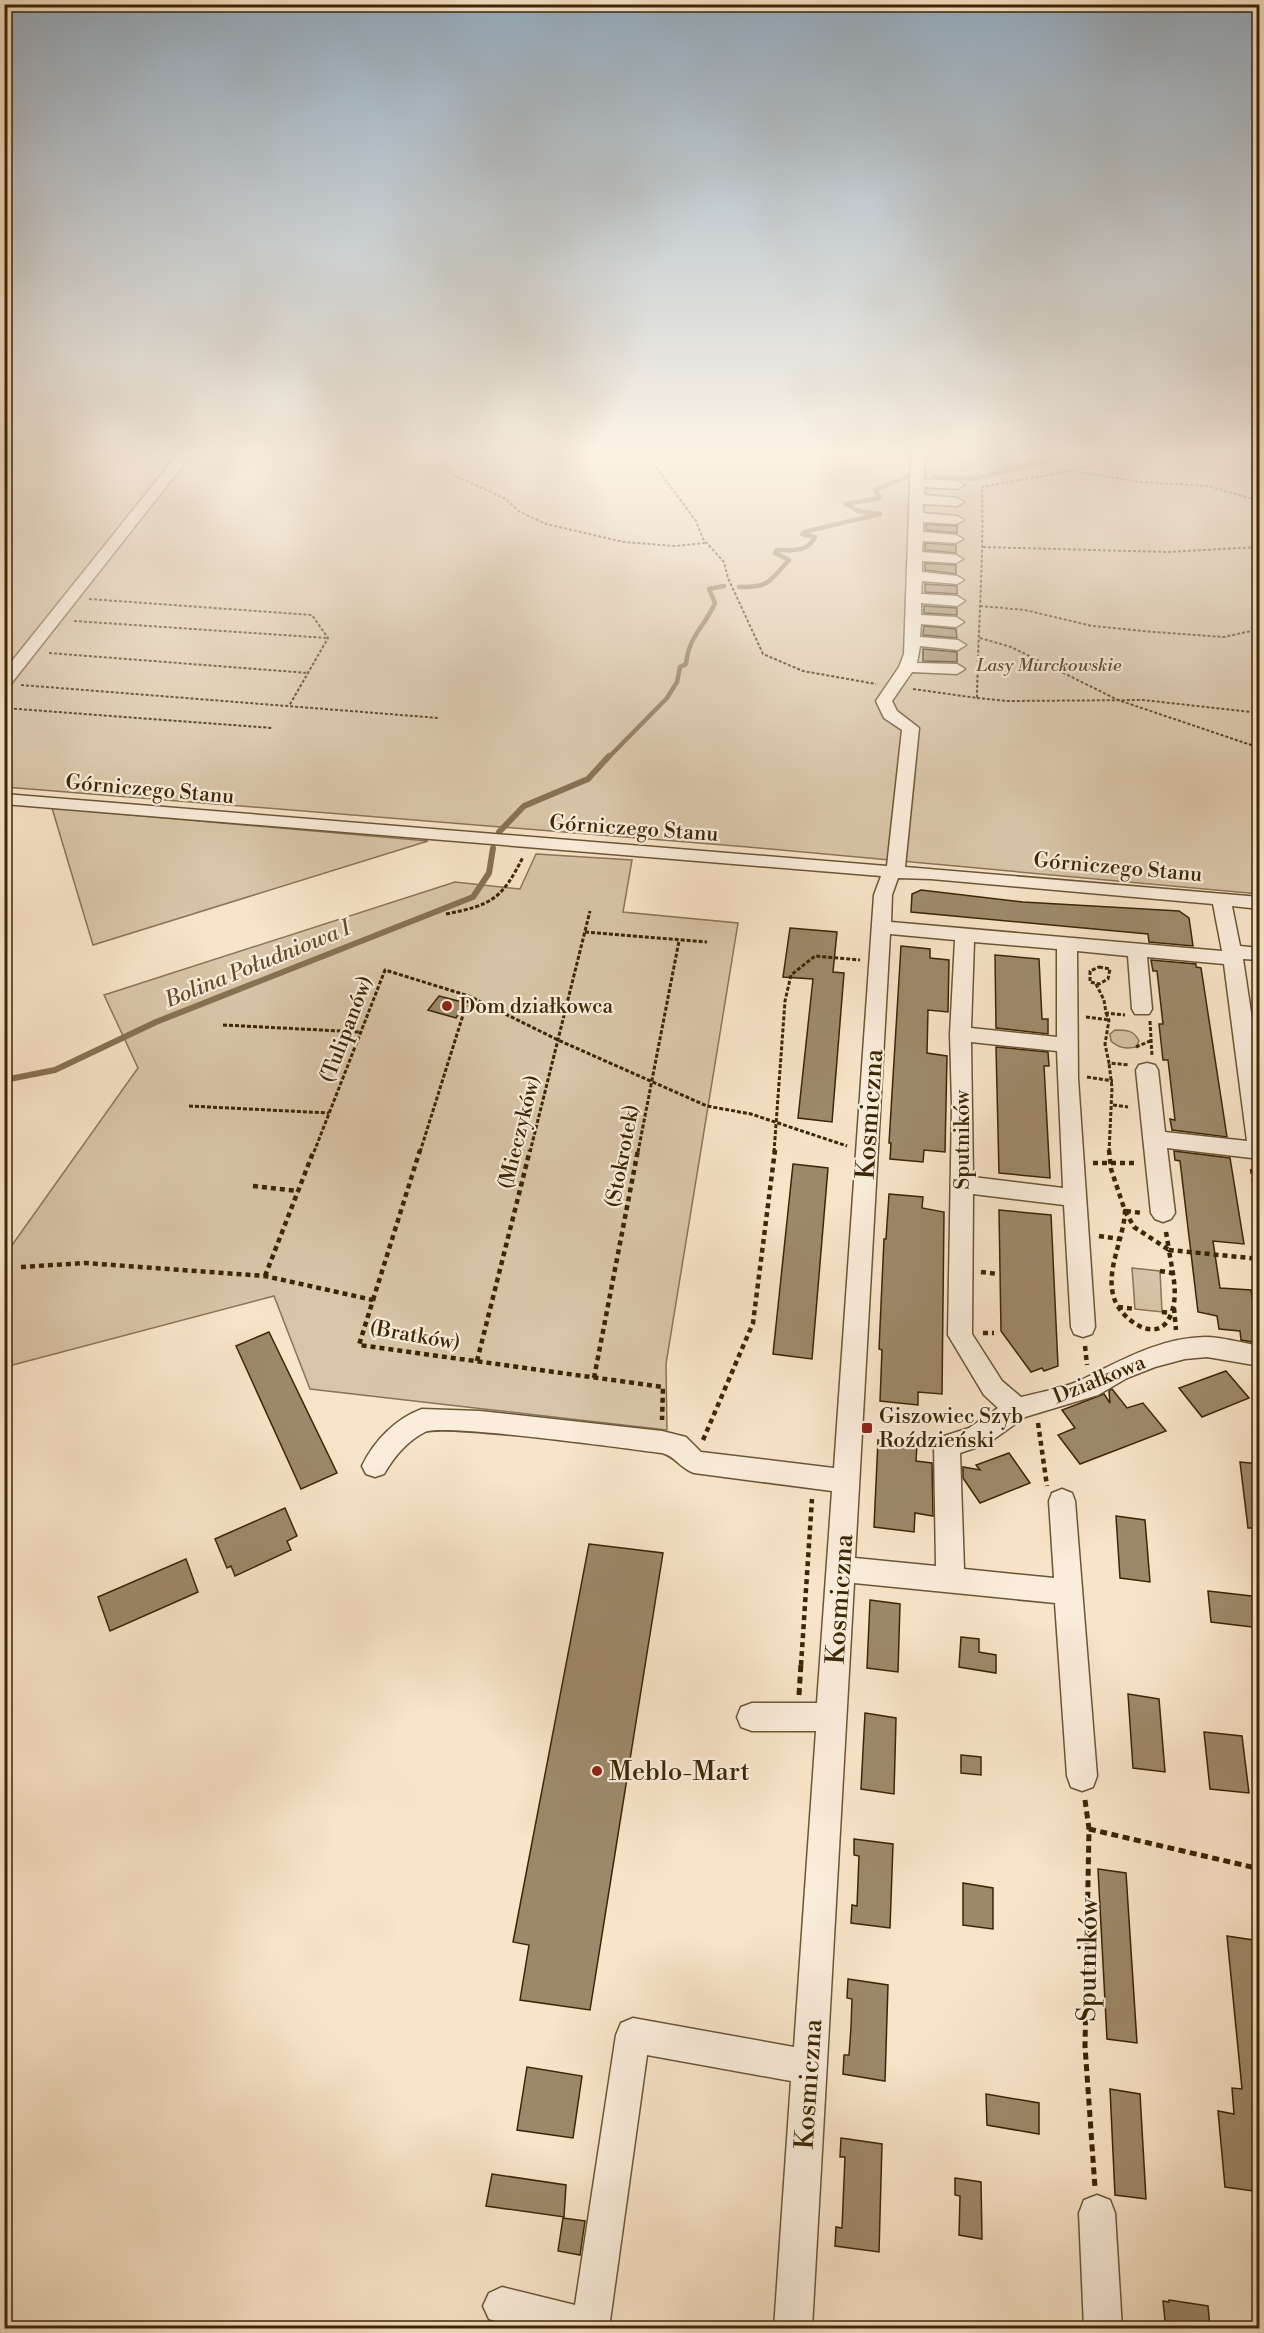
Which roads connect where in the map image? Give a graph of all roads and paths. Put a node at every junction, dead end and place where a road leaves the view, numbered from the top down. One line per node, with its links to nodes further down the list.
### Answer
1 (98, 564): 7 (street)
2 (724, 564): 24 (path)
3 (915, 564): 5 (street)
4 (981, 564): 10 (path)
5 (914, 576): 6 (street); 8 (street)
6 (957, 579)
7 (71, 598): 11 (street); 15 (path)
8 (913, 598): 9 (street); 12 (street)
9 (957, 601)
10 (980, 606): 14 (path); 16 (path)
11 (54, 619): 15 (path); 19 (street)
12 (913, 619): 13 (street); 17 (street)
13 (956, 622)
14 (1260, 629)
15 (328, 638): 22 (path)
16 (980, 638): 25 (path); 26 (path)
17 (912, 641): 18 (street); 20 (street)
18 (958, 645)
19 (29, 651): 22 (path); 23 (street)
20 (907, 667): 21 (street); 24 (street)
21 (957, 669)
22 (308, 673): 27 (path)
23 (10, 683): 27 (path)
24 (893, 686): 25 (path); 35 (street, Kosmiczna)
25 (977, 698): 26 (path)
26 (1118, 700): 29 (path); 32 (path)
27 (290, 706): 30 (path)
28 (4, 708): 31 (path)
29 (1260, 714)
30 (439, 718)
31 (272, 728)
32 (1260, 748)
33 (4, 799): 34 (street, Górniczego Stanu)
34 (530, 843): 35 (street, Górniczego Stanu); 39 (path)
35 (893, 874): 36 (street, Górniczego Stanu); 40 (street, Kosmiczna)
36 (1221, 899): 37 (street, Górniczego Stanu); 48 (street)
37 (1260, 903)
38 (590, 911): 41 (path, (Mieczyków))
39 (446, 914)
40 (881, 927): 42 (street); 49 (street, Kosmiczna)
41 (585, 932): 43 (path); 57 (path, (Mieczyków))
42 (966, 935): 45 (street); 56 (street, Sputników)
43 (679, 941): 44 (path); 63 (path, (Stokrotek))
44 (707, 942)
45 (1067, 944): 46 (street); 59 (street)
46 (1138, 951): 48 (street); 52 (street)
47 (1260, 954): 48 (street)
48 (1232, 955): 70 (street)
49 (879, 962): 68 (path); 71 (street, Kosmiczna)
50 (1099, 984): 50 (path)
51 (469, 996): 55 (path, (Tulipanów)); 57 (path, (Tulipanów)); 87 (path)
52 (1142, 1009): 58 (path)
53 (1106, 1013): 61 (path)
54 (223, 1025): 55 (path)
55 (361, 1032): 67 (path, (Tulipanów))
56 (960, 1034): 59 (street); 75 (street, Sputników)
57 (558, 1040): 63 (path, (Tulipanów)); 96 (path, (Mieczyków))
58 (1150, 1041): 60 (path); 62 (path)
59 (1066, 1045): 78 (street)
60 (1136, 1047)
61 (1109, 1063): 62 (path); 64 (path)
62 (1150, 1068): 69 (street)
63 (651, 1083): 68 (path, (Tulipanów)); 97 (path, (Stokrotek))
64 (1113, 1105): 66 (path); 73 (path)
65 (189, 1106): 67 (path)
66 (1128, 1107)
67 (329, 1113): 77 (path, (Tulipanów))
68 (778, 1123): 71 (path, (Tulipanów)); 101 (path)
69 (1154, 1139): 70 (street); 74 (street)
70 (1259, 1150)
71 (867, 1155): 103 (street, Kosmiczna)
72 (1091, 1162): 73 (path)
73 (1110, 1162): 74 (path); 79 (path)
74 (1156, 1164): 80 (street)
75 (962, 1184): 78 (street); 99 (street, Sputników)
76 (253, 1186): 77 (path)
77 (298, 1191): 86 (path, (Tulipanów))
78 (1076, 1198): 93 (street)
79 (1125, 1211): 81 (path); 89 (path)
80 (1163, 1213)
81 (1169, 1250): 82 (path); 85 (path)
82 (1260, 1259)
83 (21, 1267): 86 (path, (Bratków))
84 (1160, 1271): 85 (path)
85 (1172, 1273): 88 (path)
86 (265, 1276): 87 (path, (Bratków))
87 (373, 1300): 96 (path, (Bratków))
88 (1174, 1304): 92 (path); 94 (path)
89 (1118, 1307): 90 (path); 92 (path)
90 (1135, 1309)
91 (1162, 1312): 92 (path)
92 (1171, 1313)
93 (1083, 1327): 98 (path)
94 (1185, 1349): 95 (street, Działkowa); 98 (street, Działkowa)
95 (1260, 1356)
96 (477, 1361): 97 (path, (Bratków))
97 (594, 1378): 100 (path, (Bratków))
98 (1089, 1388): 99 (street, Działkowa)
99 (1017, 1409): 104 (path); 106 (street, Działkowa)
100 (662, 1442): 101 (street); 102 (street)
101 (694, 1462): 103 (street)
102 (375, 1466)
103 (846, 1481): 105 (street, Kosmiczna)
104 (1062, 1501): 107 (street)
105 (840, 1569): 106 (street); 109 (street, Kosmiczna)
106 (950, 1581): 107 (street)
107 (1070, 1592): 110 (street)
108 (752, 1717): 109 (street)
109 (831, 1717): 113 (street, Kosmiczna)
110 (1082, 1776): 111 (path, Sputników)
111 (1089, 1829): 112 (path); 114 (path, Sputników)
112 (1260, 1869)
113 (809, 2067): 116 (street); 117 (street, Kosmiczna)
114 (1097, 2213): 118 (street)
115 (502, 2306): 116 (street)
116 (591, 2328)
117 (793, 2328)
118 (1103, 2328)

